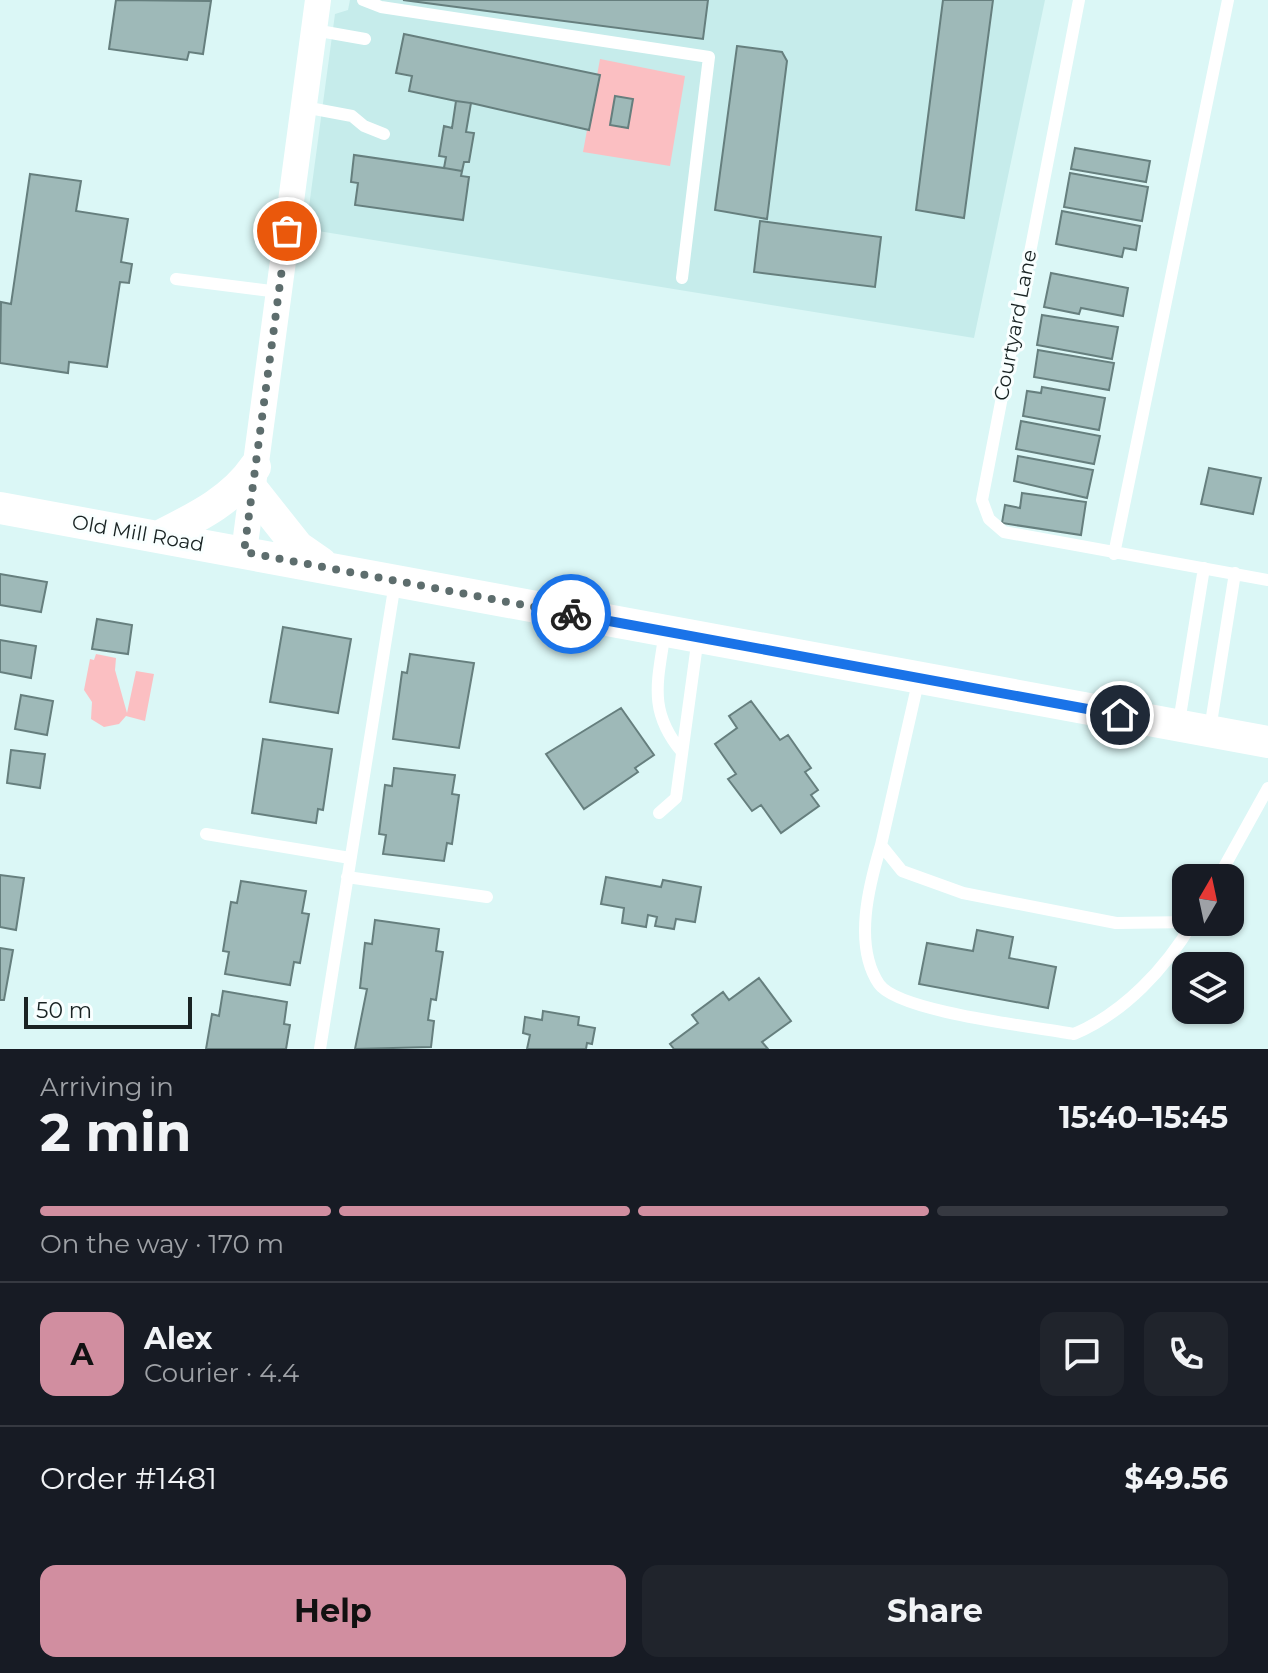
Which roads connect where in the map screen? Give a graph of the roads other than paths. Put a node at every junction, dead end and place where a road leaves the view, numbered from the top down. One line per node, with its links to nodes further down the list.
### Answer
1 (318, 0): 5 (street)
2 (363, 0): 9 (lane)
3 (1079, 0): 16 (lane, Courtyard Lane)
4 (1228, 0): 16 (lane)
5 (314, 30): 6 (lane); 7 (street)
6 (365, 39)
7 (304, 107): 8 (lane); 11 (street)
8 (384, 134)
9 (682, 278)
10 (176, 279): 11 (lane)
11 (279, 292): 12 (street)
12 (254, 478): 14 (street); 15 (street); 17 (street)
13 (0, 508): 14 (street, Old Mill Road)
14 (158, 537): 15 (street, Old Mill Road)
15 (244, 552): 17 (street, Old Mill Road)
16 (1114, 554): 18 (lane, Courtyard Lane)
17 (327, 567): 20 (street, Old Mill Road)
18 (1204, 568): 19 (lane, Courtyard Lane); 25 (lane)
19 (1235, 573): 21 (lane, Courtyard Lane); 25 (lane)
20 (395, 580): 22 (street, Old Mill Road); 32 (lane)
21 (1268, 580)
22 (665, 631): 23 (street, Old Mill Road); 27 (lane)
23 (698, 637): 24 (street, Old Mill Road); 27 (lane)
24 (919, 678): 25 (street, Old Mill Road); 31 (lane)
25 (1194, 729): 26 (street, Old Mill Road)
26 (1268, 742)
27 (682, 752): 29 (lane)
28 (1268, 788): 33 (lane)
29 (659, 813)
30 (206, 834): 32 (lane)
31 (881, 845): 36 (lane); 37 (lane)
32 (350, 858): 34 (lane)
33 (1226, 864)
34 (347, 877): 35 (lane); 38 (lane)
35 (487, 897)
36 (1172, 922)
37 (1185, 936)
38 (320, 1049)

